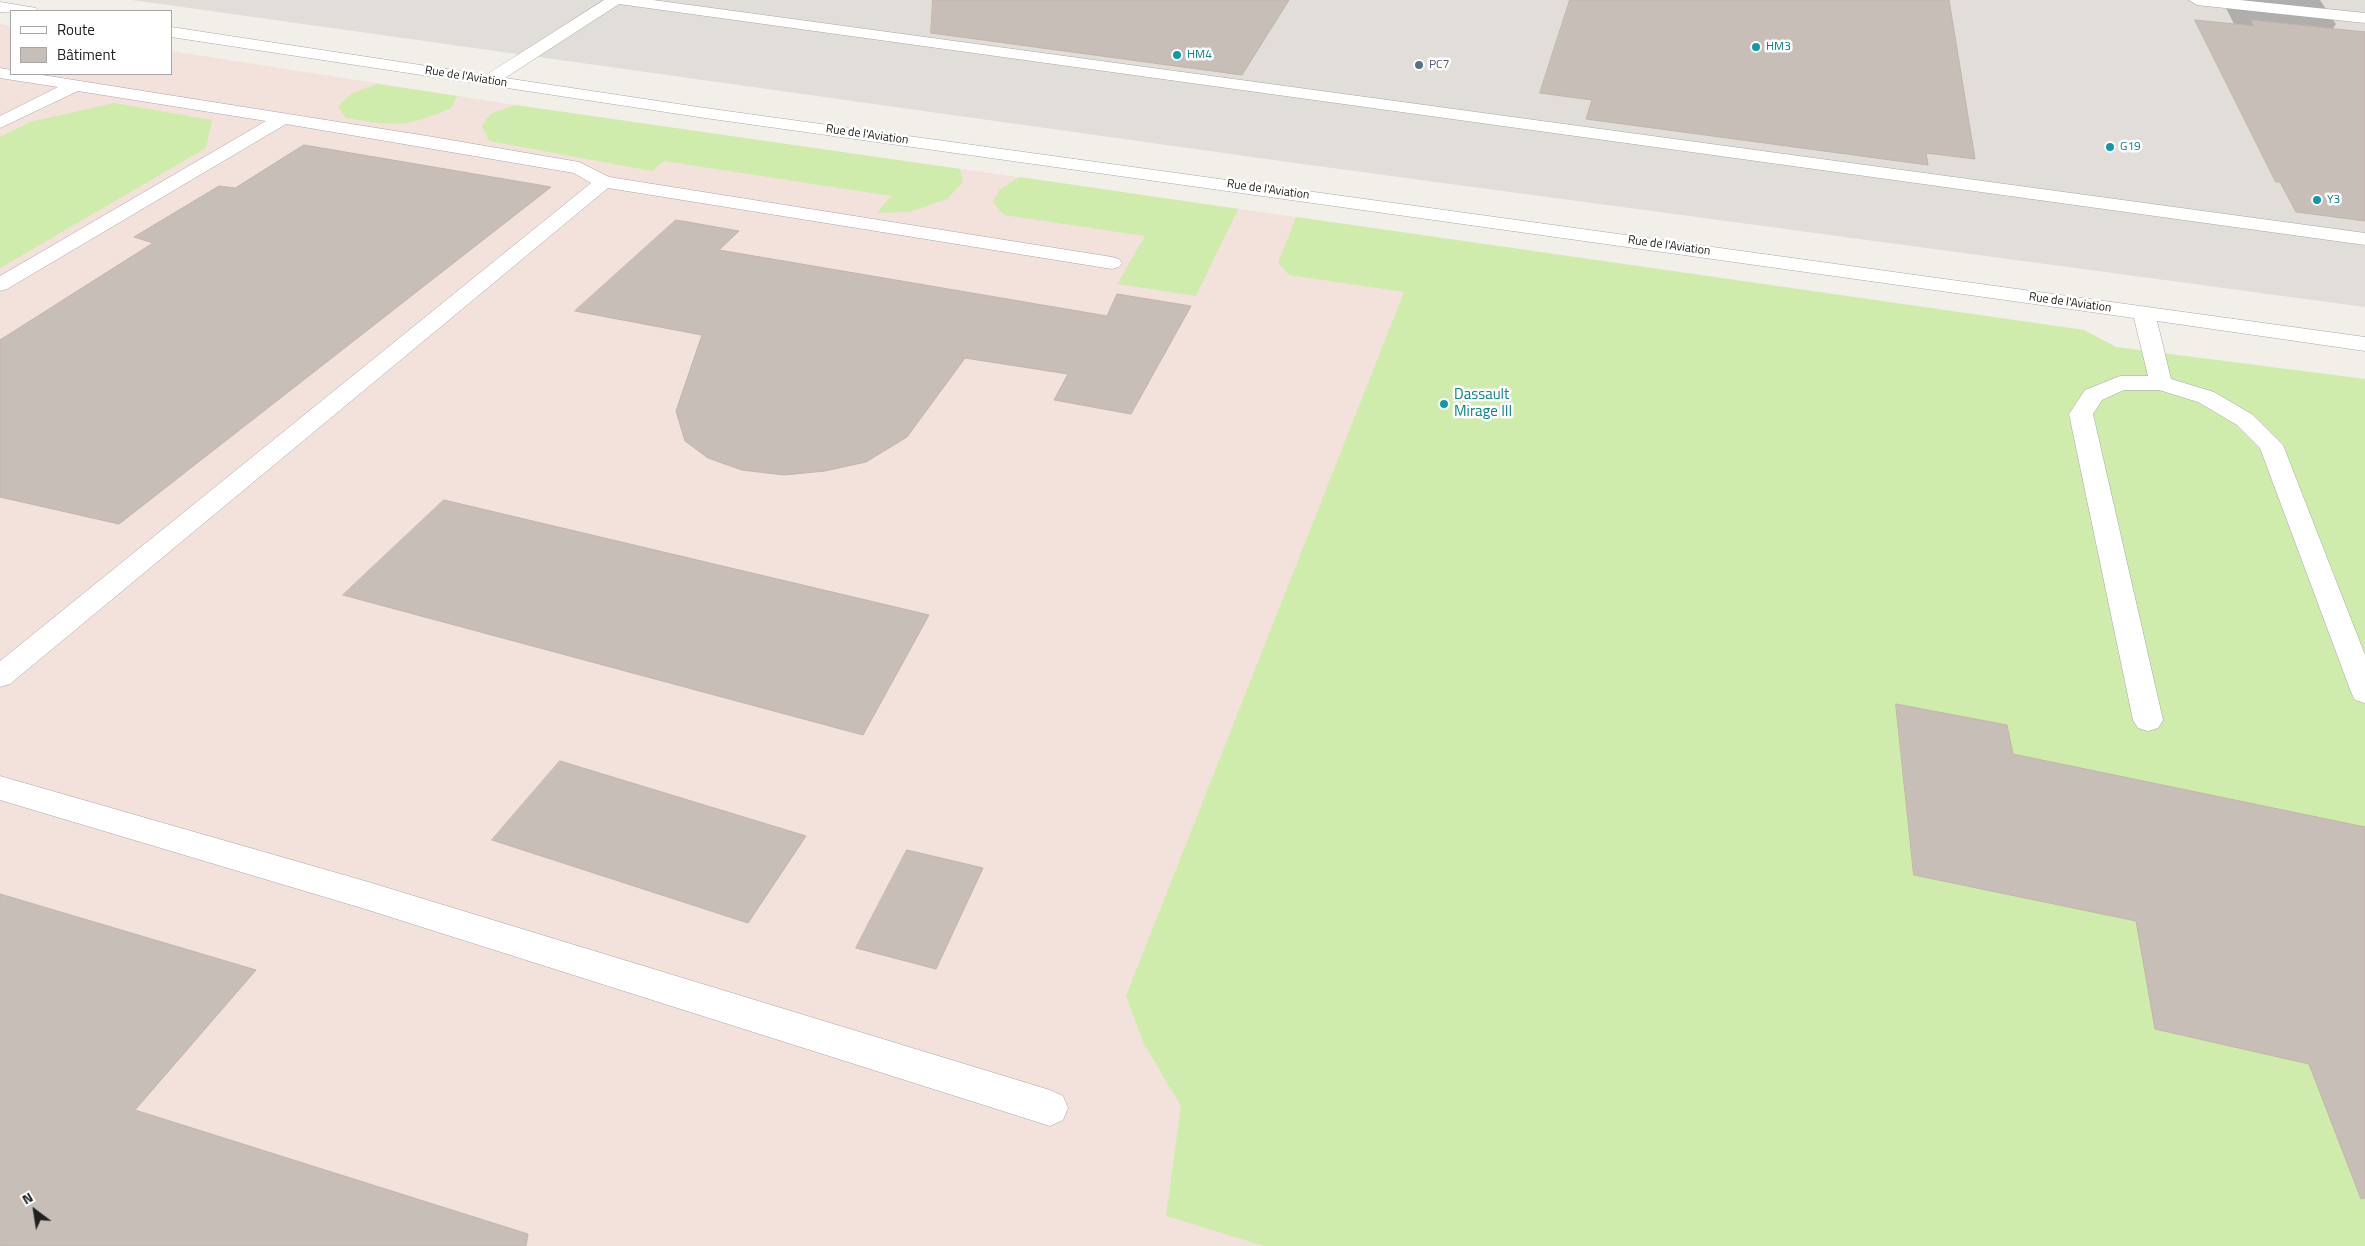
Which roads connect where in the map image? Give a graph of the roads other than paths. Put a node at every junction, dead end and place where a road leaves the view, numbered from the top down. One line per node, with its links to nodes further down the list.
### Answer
1 (617, 0): 8 (street); 15 (street)
2 (2197, 0): 5 (street)
3 (0, 6): 4 (street)
4 (25, 10)
5 (2365, 18)
6 (172, 32): 8 (street, Rue de l'Aviation)
7 (13, 75): 9 (street)
8 (488, 81): 18 (street, Rue de l'Aviation)
9 (76, 85): 11 (street); 12 (street)
10 (0, 109): 11 (street)
11 (20, 112): 13 (street)
12 (282, 118): 14 (street); 17 (street)
13 (0, 123)
14 (604, 182): 16 (street); 21 (street)
15 (2365, 239)
16 (1112, 263)
17 (0, 286)
18 (2144, 314): 19 (street, Rue de l'Aviation); 20 (street)
19 (2365, 344)
20 (2161, 383): 22 (street); 23 (street)
21 (0, 677)
22 (2365, 692)
23 (2148, 720)
24 (0, 788): 25 (street)
25 (1050, 1108)

